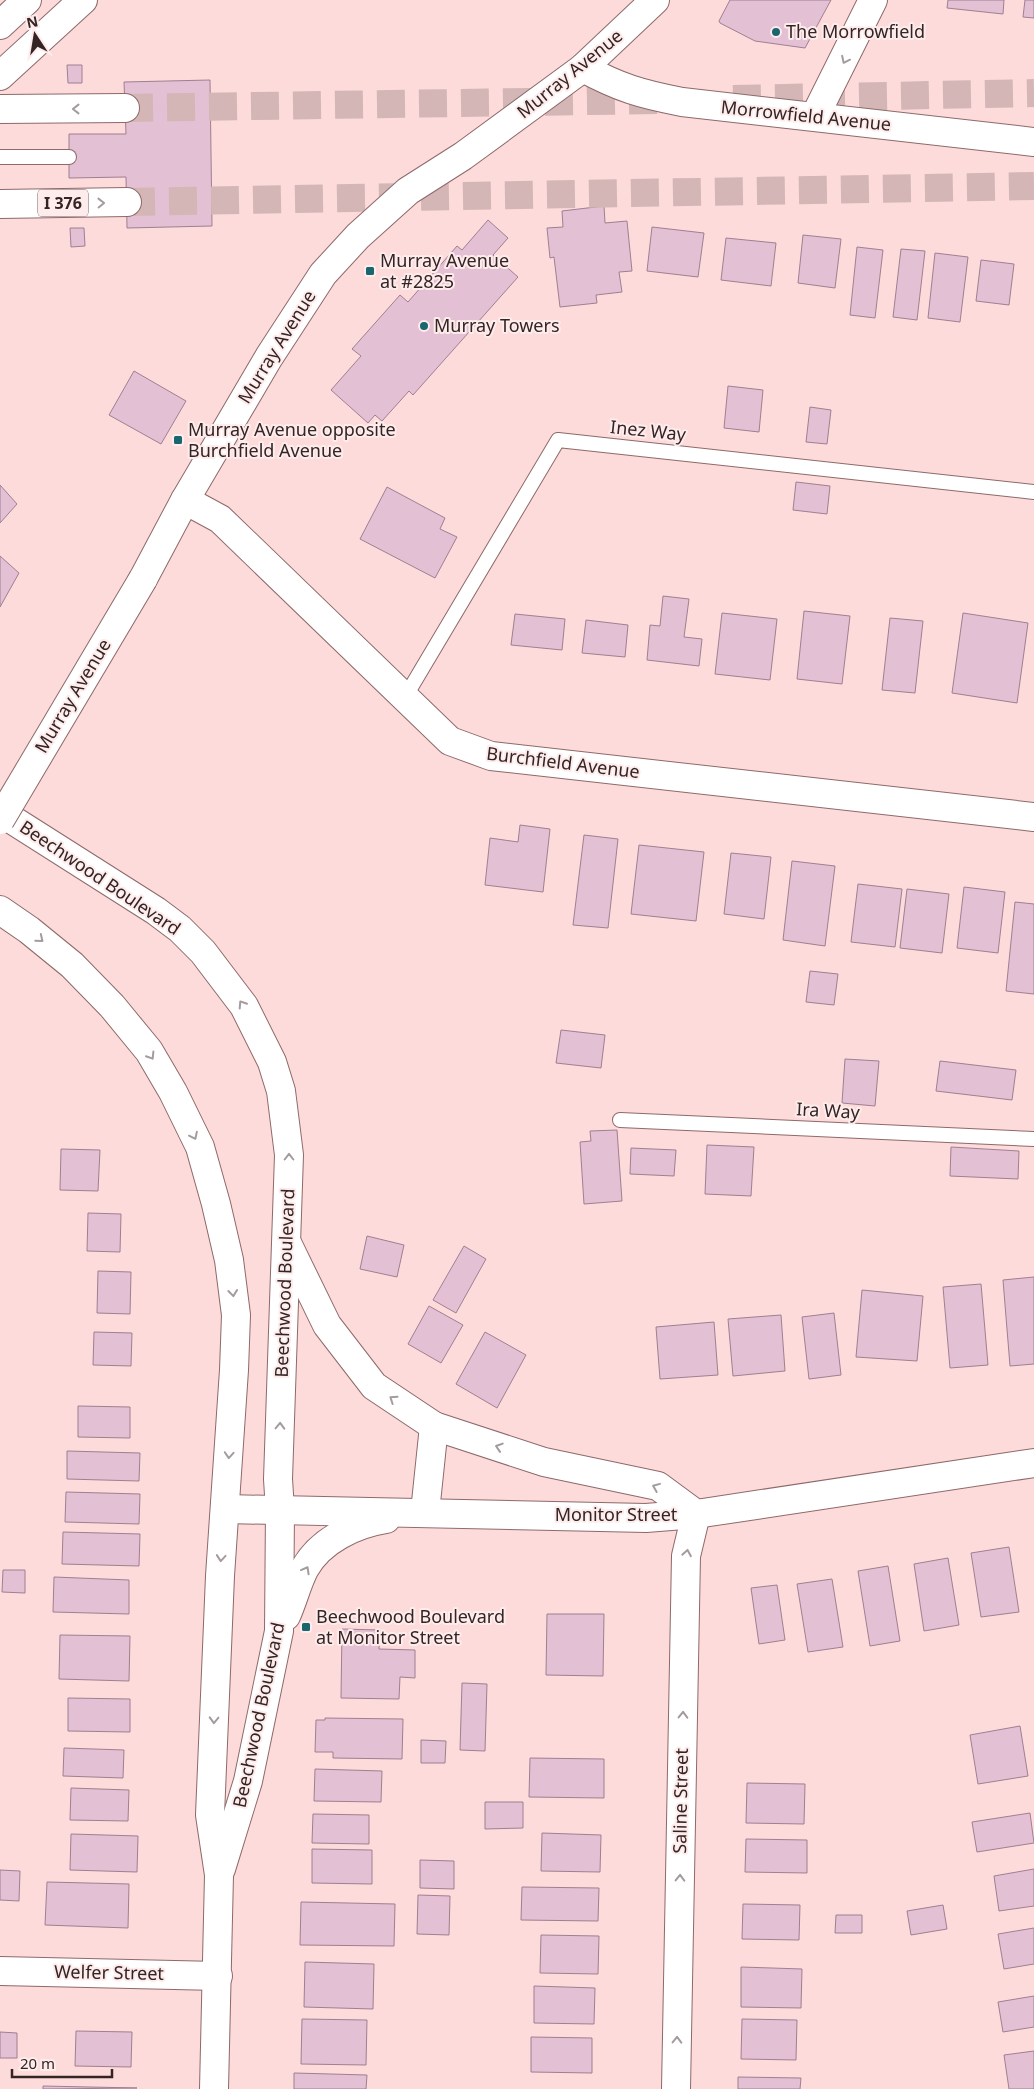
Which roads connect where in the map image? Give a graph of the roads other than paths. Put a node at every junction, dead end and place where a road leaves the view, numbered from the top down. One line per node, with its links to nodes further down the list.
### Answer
1 (27, 0): 5 (main road)
2 (83, 0): 7 (main road)
3 (656, 0): 6 (main road, Murray Avenue)
4 (873, 0): 10 (main road, one-way to 10)
5 (0, 24)
6 (583, 68): 10 (main road, Morrowfield Avenue); 17 (main road, Murray Avenue)
7 (0, 76)
8 (125, 108): 9 (main road, one-way to 9)
9 (12, 109)
10 (815, 116): 11 (main road, Morrowfield Avenue)
11 (1034, 142)
12 (69, 156): 13 (lane)
13 (0, 157)
14 (127, 202): 15 (main road, I 376, one-way to 14)
15 (0, 204)
16 (1034, 492): 18 (lane, Inez Way)
17 (185, 500): 18 (main road, Burchfield Avenue); 21 (main road, Murray Avenue, bridge)
18 (404, 699): 20 (main road, Burchfield Avenue)
19 (0, 812): 25 (main road, Beechwood Boulevard, one-way to 19)
20 (1034, 817)
21 (0, 820)
22 (0, 910): 28 (main road, Beechwood Boulevard, one-way to 28)
23 (620, 1120): 24 (lane, Ira Way)
24 (1034, 1139)
25 (286, 1241): 26 (main road, one-way to 25); 29 (main road, Beechwood Boulevard, one-way to 25)
26 (434, 1426): 30 (main road); 31 (main road, one-way to 26)
27 (1034, 1463): 31 (main road, Monitor Street)
28 (225, 1509): 29 (main road, Monitor Street); 33 (main road, Beechwood Boulevard, one-way to 33)
29 (280, 1510): 30 (main road, Monitor Street); 32 (main road, Beechwood Boulevard)
30 (425, 1512): 31 (main road, Monitor Street); 32 (main road, one-way to 30)
31 (696, 1514): 37 (main road, Saline Street, one-way to 31)
32 (280, 1631): 33 (main road, Beechwood Boulevard)
33 (219, 1875): 35 (main road, Beechwood Boulevard)
34 (0, 1971): 35 (main road, Welfer Street)
35 (218, 1976): 36 (main road, Beechwood Boulevard)
36 (214, 2089)
37 (676, 2089)

